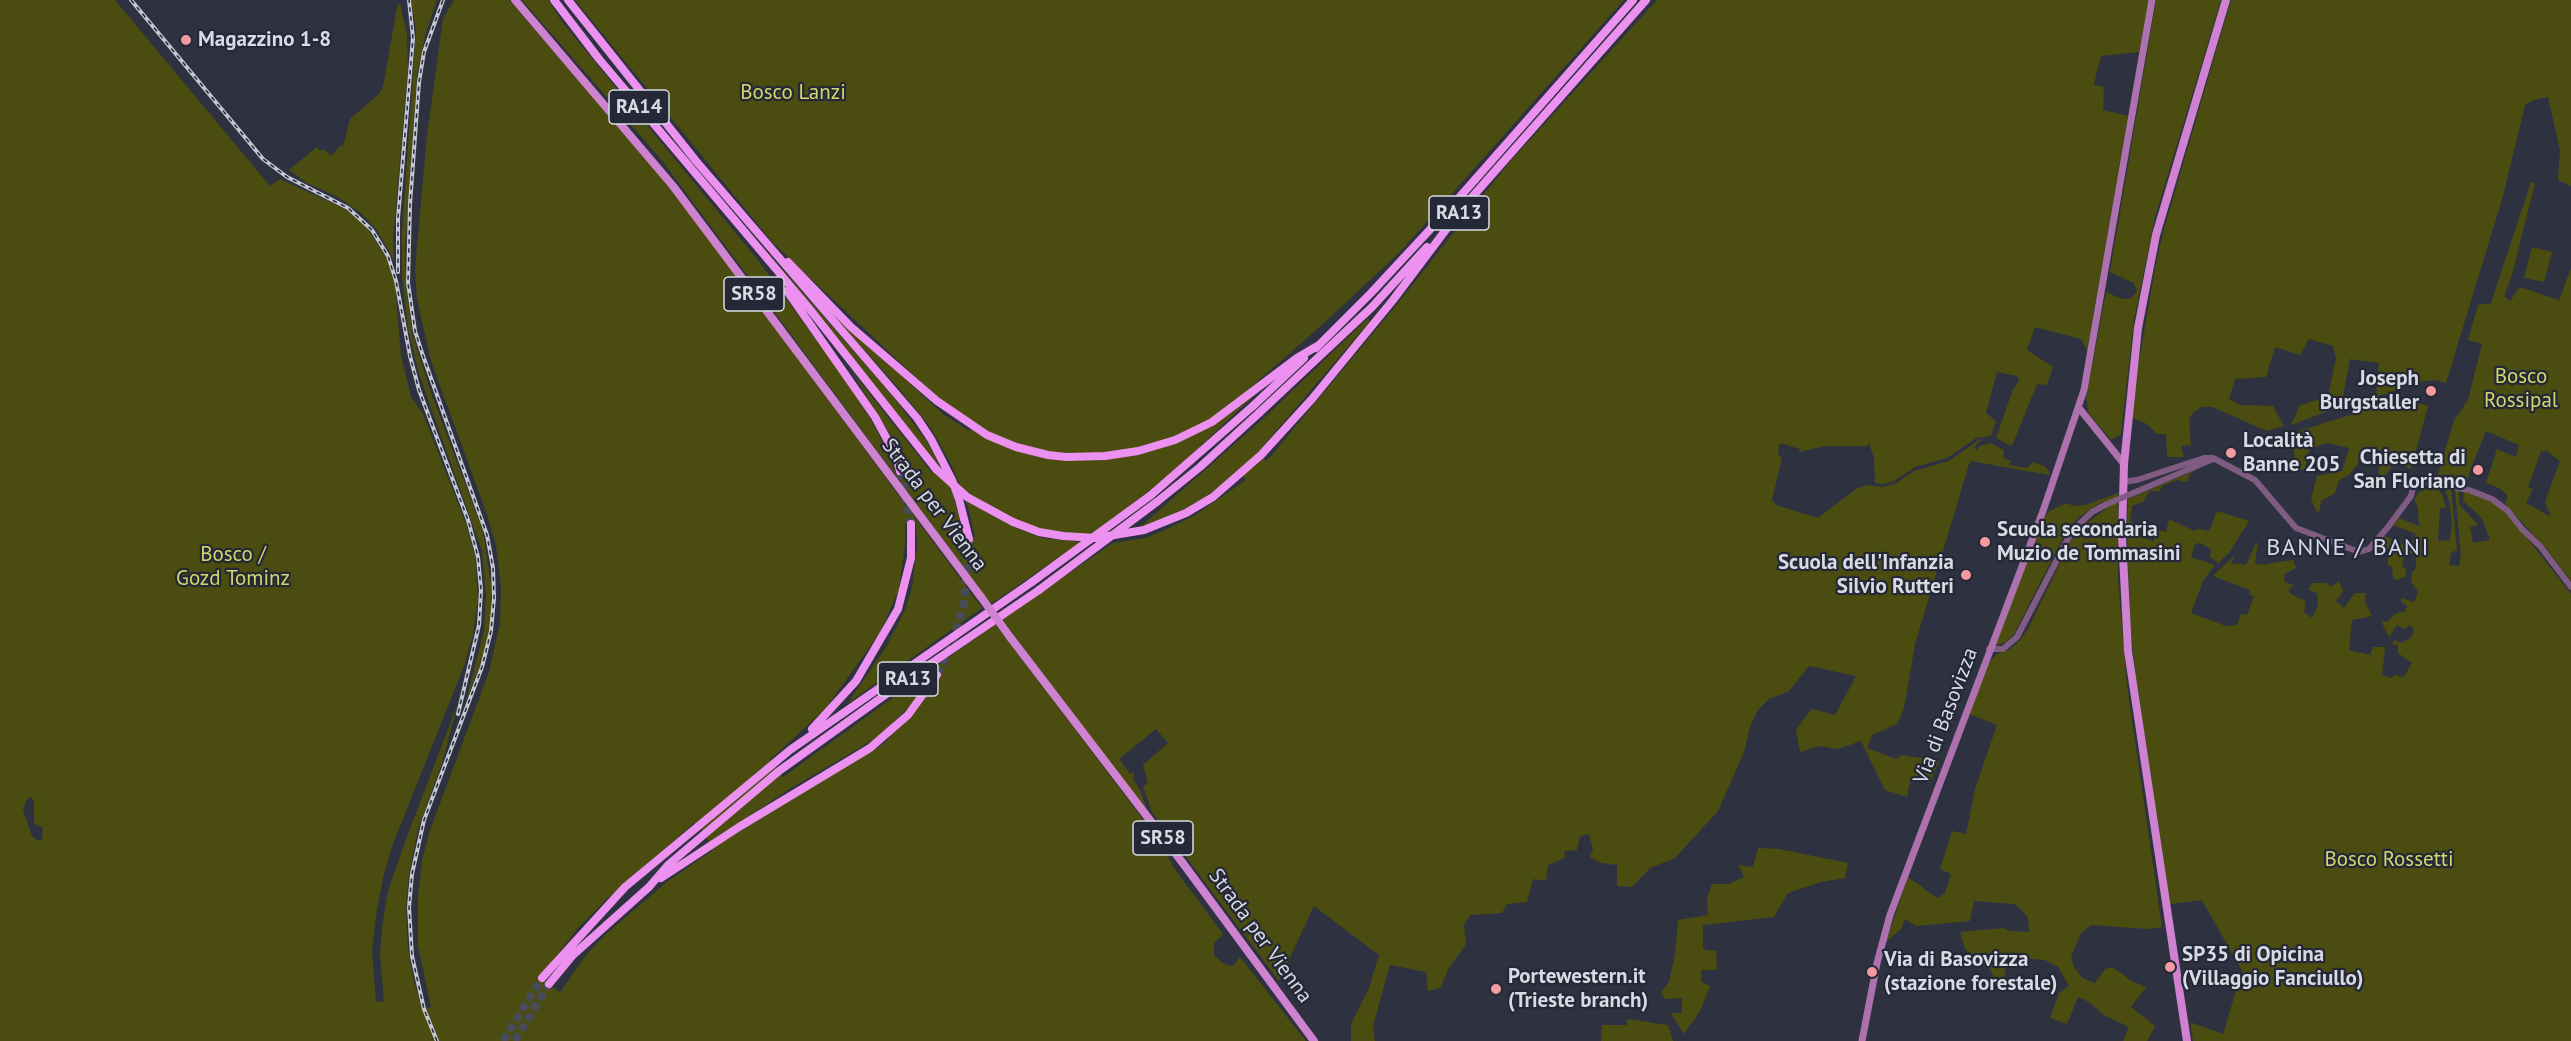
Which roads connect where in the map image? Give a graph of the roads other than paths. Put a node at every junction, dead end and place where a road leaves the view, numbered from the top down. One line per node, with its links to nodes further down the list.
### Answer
1 (514, 0): 26 (main road, Strada per Vienna / SR58, bridge)
2 (554, 0): 10 (highway, RA14)
3 (568, 0): 9 (highway, RA14)
4 (1633, 0): 11 (highway, RA13)
5 (1646, 0): 8 (highway, RA13)
6 (2152, 0): 12 (main road, Via di Basovizza)
7 (2226, 0): 15 (main road)
8 (1461, 211): 10 (highway, bridge); 13 (highway, RA13)
9 (759, 235): 11 (highway); 19 (highway)
10 (759, 252): 16 (highway)
11 (1318, 345): 13 (highway, RA13)
12 (2079, 408): 15 (main road); 21 (main road, Via di Basovizza)
13 (1256, 410): 23 (highway, RA13, bridge); 24 (highway, RA13, bridge)
14 (2213, 458): 17 (street); 20 (street); 21 (street, bridge)
15 (2124, 464): 17 (main road)
16 (900, 471)
17 (2123, 482): 28 (main road)
18 (911, 524): 23 (highway)
19 (969, 539)
20 (2571, 587)
21 (1989, 649): 27 (main road, Via di Basovizza)
22 (937, 675): 25 (highway)
23 (790, 750): 24 (highway, RA13)
24 (776, 768): 25 (highway, RA13); 25 (highway, RA13)
25 (649, 887)
26 (1314, 1041)
27 (1862, 1041)
28 (2187, 1041)

